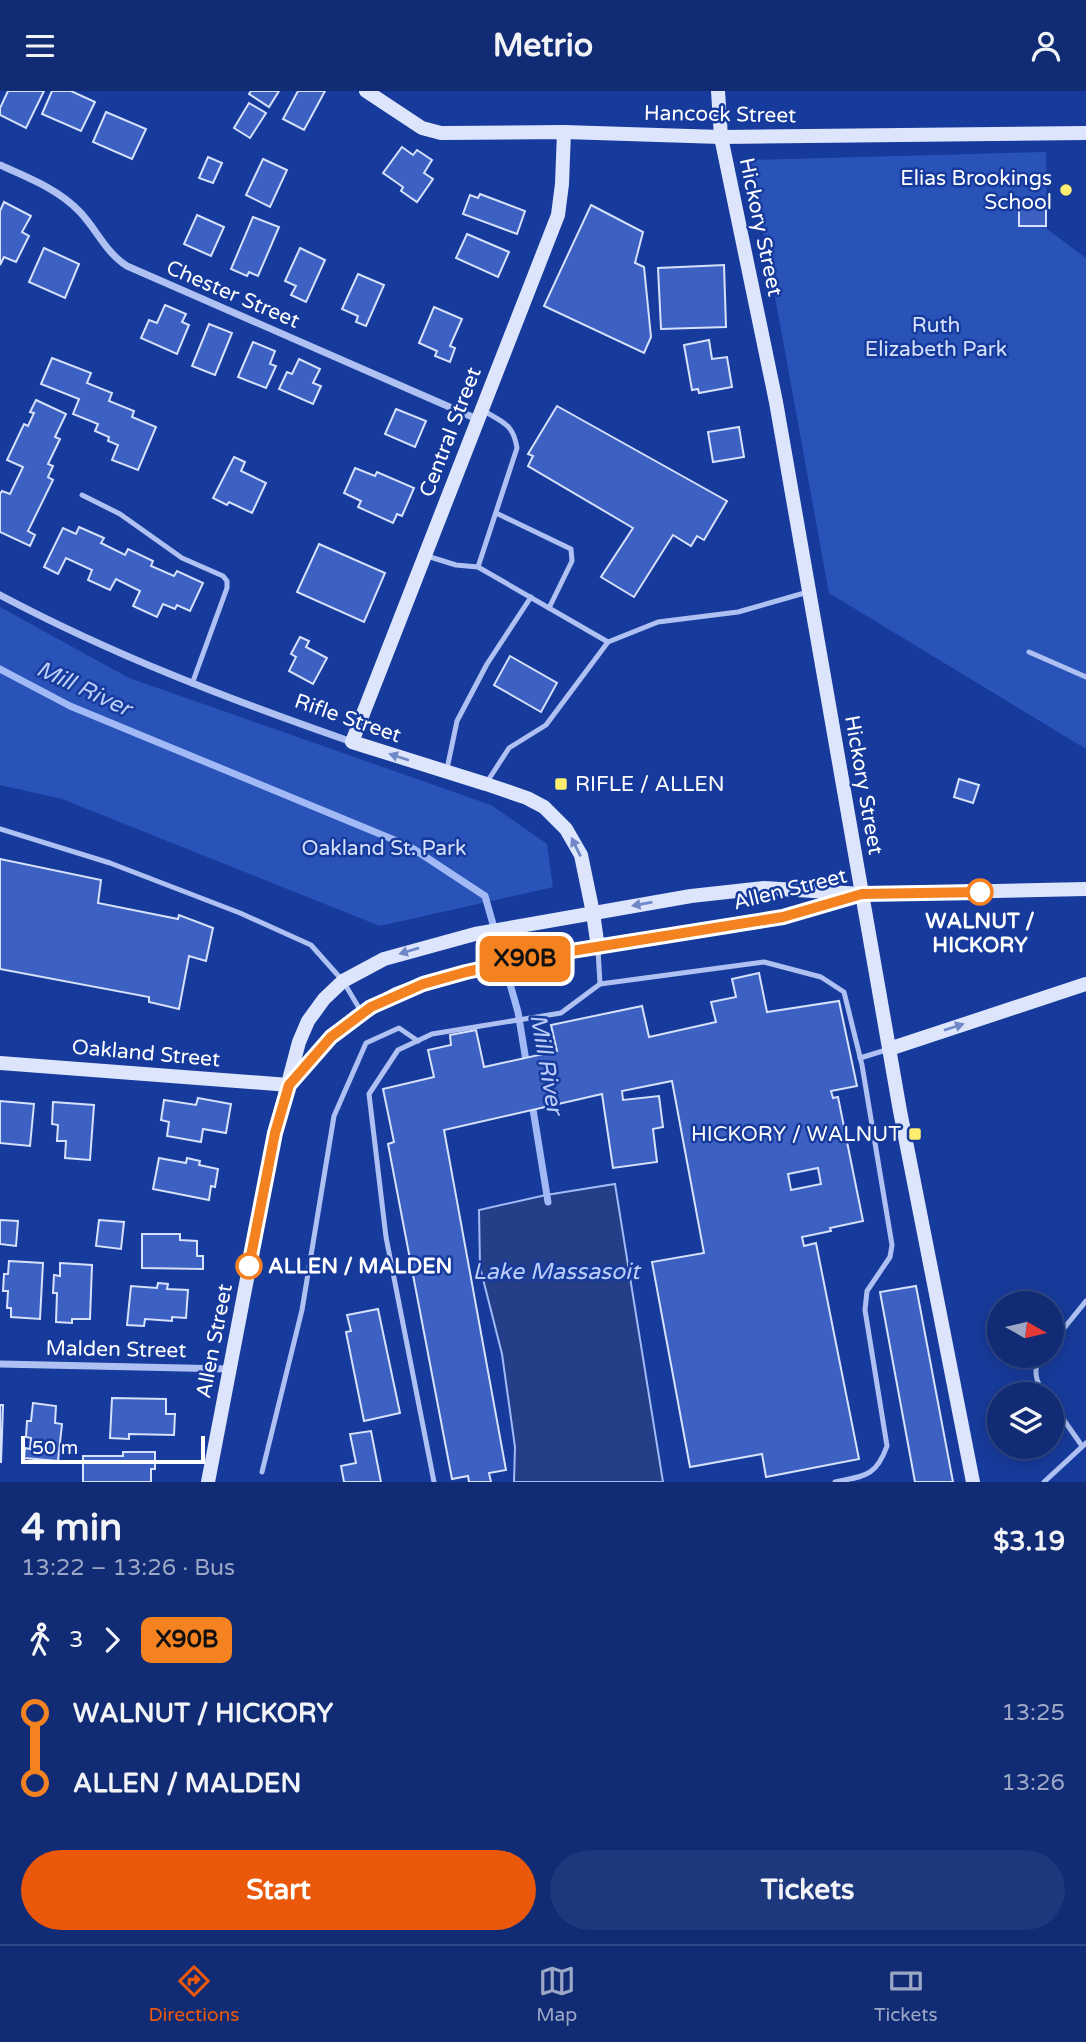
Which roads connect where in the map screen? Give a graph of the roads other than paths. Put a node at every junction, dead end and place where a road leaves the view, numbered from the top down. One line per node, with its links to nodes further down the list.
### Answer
1 (366, 91): 3 (main road, Hancock Street)
2 (718, 91): 5 (main road)
3 (564, 132): 5 (main road, Hancock Street); 7 (main road, Central Street)
4 (1086, 134): 5 (main road, Hancock Street)
5 (721, 137): 12 (main road, Hickory Street)
6 (0, 165): 7 (street, Chester Street)
7 (479, 414): 9 (lane); 10 (main road, Central Street)
8 (82, 495): 19 (lane)
9 (496, 513): 11 (lane); 15 (lane)
10 (424, 555): 11 (lane); 20 (main road, Central Street)
11 (478, 567): 14 (lane)
12 (808, 592): 16 (lane); 25 (main road, Hickory Street)
13 (0, 595): 19 (street, Rifle Street)
14 (531, 597): 15 (lane); 21 (lane)
15 (549, 608): 16 (lane)
16 (608, 642): 22 (lane)
17 (1029, 652): 18 (lane)
18 (1086, 677)
19 (192, 684): 20 (street, Rifle Street)
20 (352, 742): 21 (main road, Rifle Street, one-way to 20)
21 (446, 772): 22 (main road, Rifle Street)
22 (486, 784): 26 (main road, Rifle Street, one-way to 22)
23 (0, 829): 28 (lane)
24 (1086, 889): 25 (main road)
25 (862, 894): 26 (main road, Allen Street, one-way to 26); 27 (main road, Allen Street); 33 (main road, Hickory Street)
26 (593, 913): 27 (main road, Rifle Street); 28 (main road, Allen Street, one-way to 28)
27 (598, 948): 29 (lane); 31 (main road, Allen Street)
28 (343, 981): 31 (lane); 36 (main road, Allen Street)
29 (600, 984): 32 (lane); 34 (lane)
30 (1086, 984): 33 (main road, one-way to 30)
31 (362, 1013): 36 (main road, Allen Street)
32 (418, 1041): 43 (lane); 45 (lane)
33 (889, 1049): 34 (lane); 47 (main road, Hickory Street)
34 (860, 1058): 46 (lane)
35 (0, 1063): 36 (main road, Oakland Street)
36 (289, 1085): 40 (main road, Allen Street)
37 (1086, 1301): 38 (lane)
38 (1064, 1328)
39 (0, 1364): 40 (street, Malden Street)
40 (230, 1369): 44 (main road, Allen Street)
41 (1064, 1418): 42 (lane)
42 (1084, 1444): 48 (lane)
43 (262, 1472)
44 (208, 1482)
45 (434, 1482)
46 (835, 1482)
47 (973, 1482)
48 (1044, 1482)

